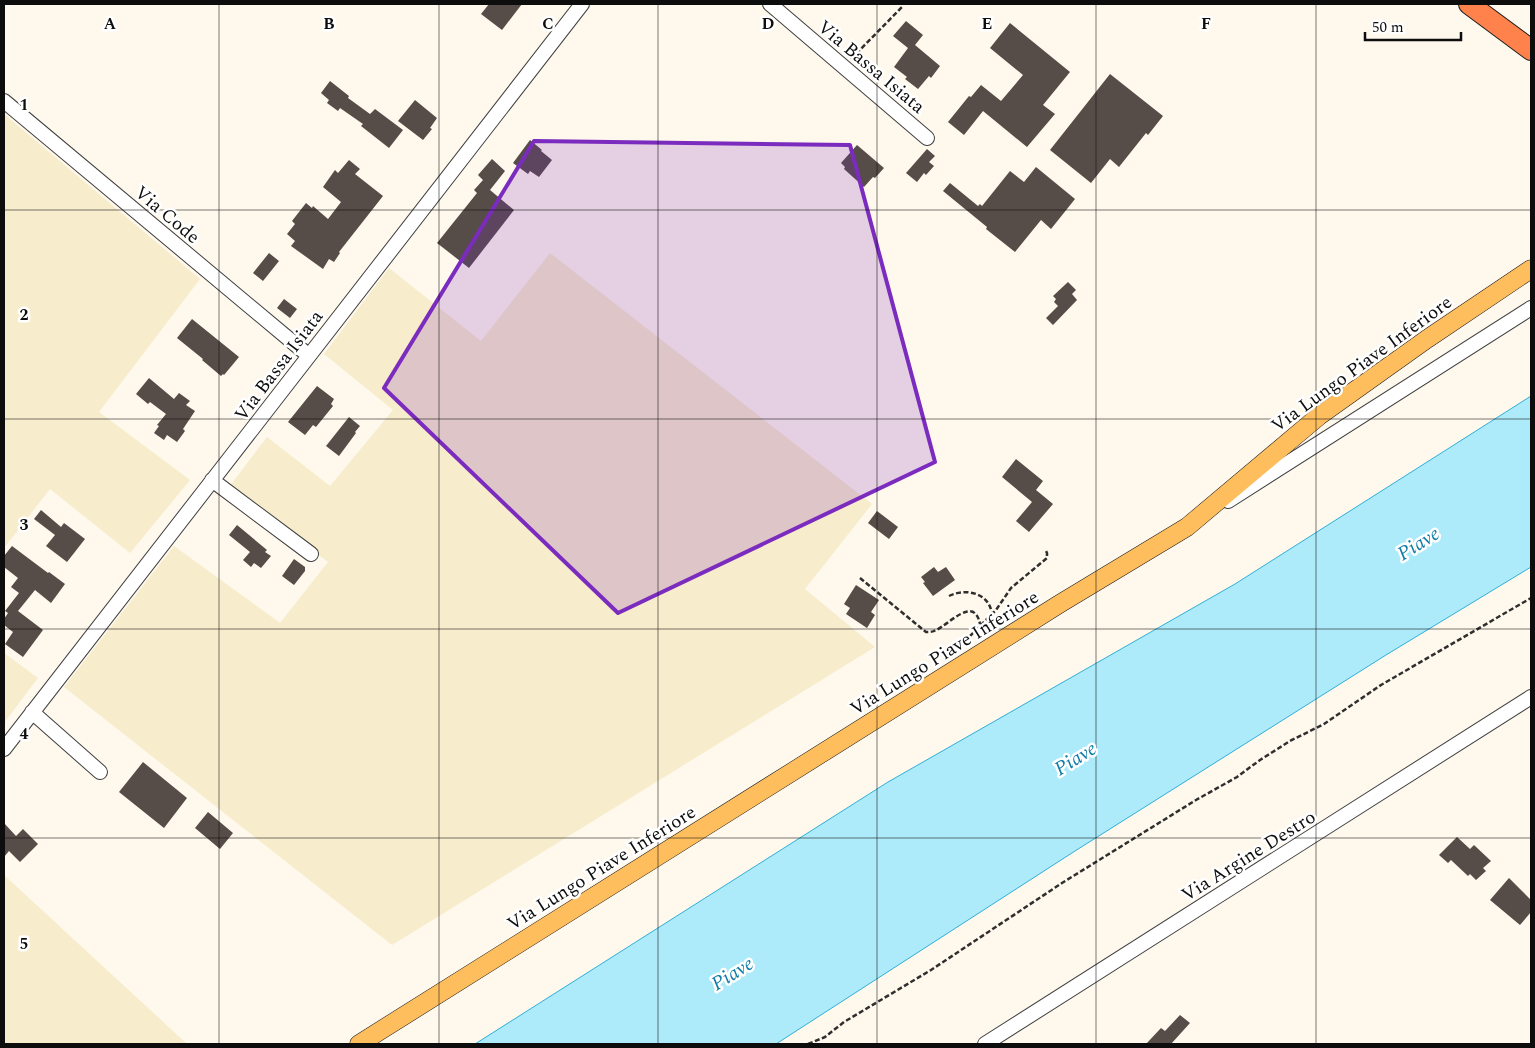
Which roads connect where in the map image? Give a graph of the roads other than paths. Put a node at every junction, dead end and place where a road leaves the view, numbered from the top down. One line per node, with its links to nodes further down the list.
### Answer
1 (582, 4): 9 (street, Via Bassa Isiata)
2 (770, 4): 6 (street, Via Bassa Isiata)
3 (1469, 4): 4 (highway)
4 (1531, 50)
5 (4, 101): 9 (street, Via Code)
6 (927, 138)
7 (1531, 268): 11 (main road, Via Lungo Piave Inferiore)
8 (1531, 308): 11 (street)
9 (308, 356): 10 (street, Via Bassa Isiata)
10 (212, 480): 12 (street); 14 (street, Via Bassa Isiata)
11 (1187, 526): 17 (main road, Via Lungo Piave Inferiore)
12 (311, 554)
13 (1531, 697): 18 (street, Via Argine Destro)
14 (32, 712): 15 (street, Via Bassa Isiata); 16 (street)
15 (4, 749)
16 (100, 772)
17 (360, 1044)
18 (984, 1044)

